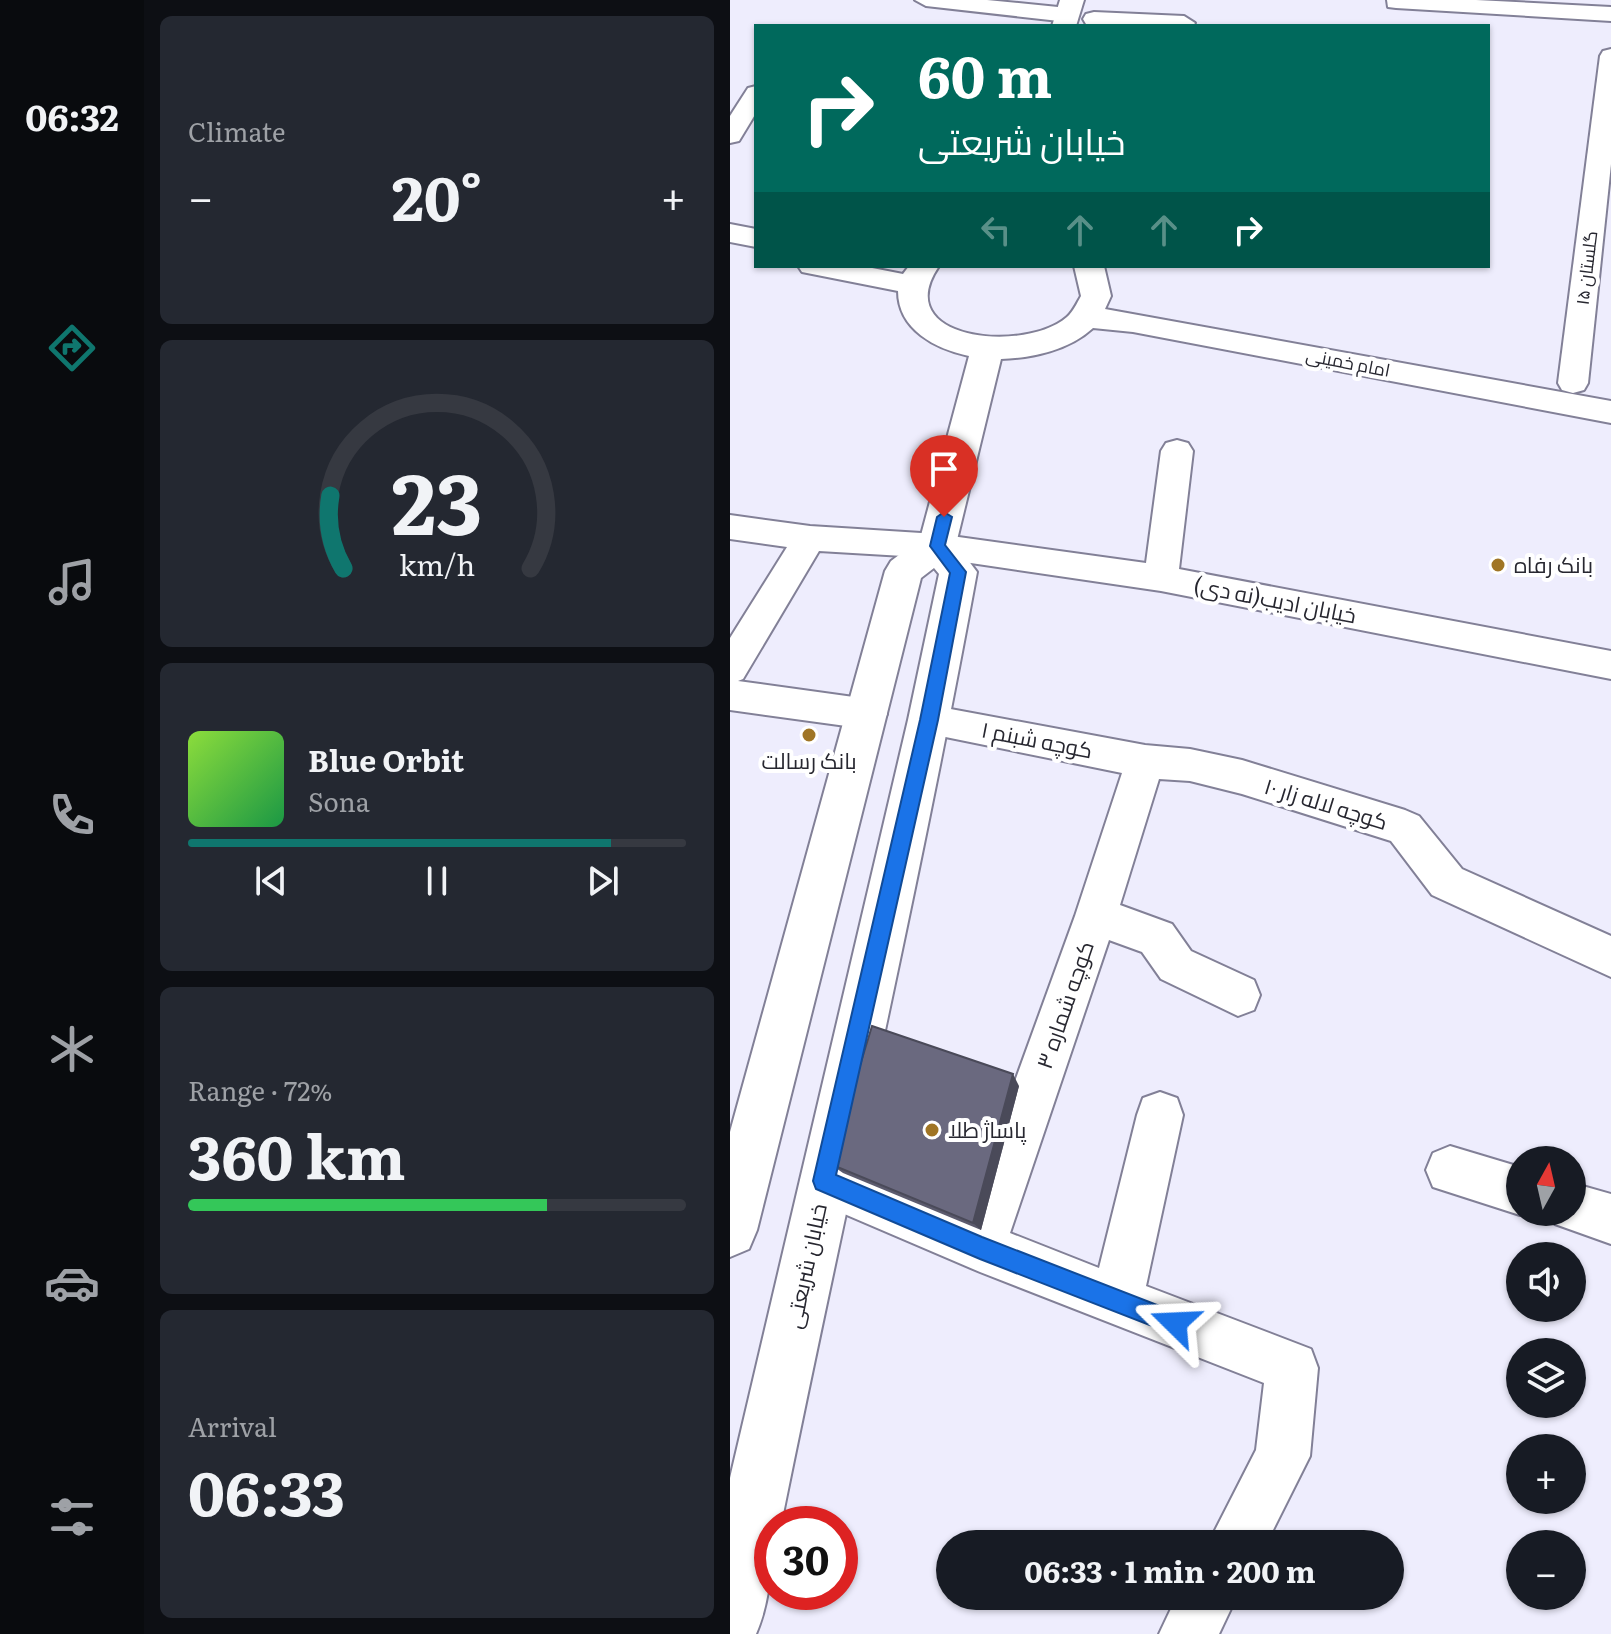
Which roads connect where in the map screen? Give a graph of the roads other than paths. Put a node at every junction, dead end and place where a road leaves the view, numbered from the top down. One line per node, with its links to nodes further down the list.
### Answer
1 (926, 0): 3 (street)
2 (1396, 1): 4 (street); 7 (street)
3 (1068, 14)
4 (1611, 14)
5 (1095, 15): 6 (street)
6 (1184, 23)
7 (1391, 24)
8 (1611, 56): 19 (street, گلستان ۱۵)
9 (754, 96): 10 (street)
10 (730, 136)
11 (730, 233): 12 (main road)
12 (754, 238)
13 (730, 252): 14 (main road)
14 (754, 257)
15 (834, 268): 16 (main road)
16 (919, 276): 18 (main road)
17 (1090, 292): 18 (main road); 19 (main road, امام خمینی); 21 (main road, امام خمینی)
18 (987, 349): 25 (main road)
19 (1573, 383): 20 (main road, امام خمینی)
20 (1611, 390)
21 (1611, 412)
22 (1177, 451): 26 (street)
23 (730, 527): 24 (street, خیابان ادیب(نه دی))
24 (810, 538): 25 (street, خیابان ادیب(نه دی)); 28 (street)
25 (937, 546): 26 (street, خیابان ادیب(نه دی)); 30 (main road); 31 (main road, خیابان شریعتی)
26 (1161, 578): 27 (street, خیابان ادیب(نه دی))
27 (1611, 665)
28 (730, 669)
29 (730, 695): 30 (street)
30 (868, 714): 42 (main road)
31 (929, 720): 32 (street, کوچه شبنم ۱); 38 (main road, خیابان شریعتی)
32 (1145, 761): 33 (street, کوچه شماره ۳); 34 (street, کوچه لاله زار ۱۰)
33 (1096, 916): 35 (street); 43 (street, کوچه شماره ۳)
34 (1611, 957)
35 (1238, 995)
36 (1160, 1115): 44 (street)
37 (1450, 1170): 39 (street)
38 (824, 1181): 43 (street); 47 (main road, خیابان شریعتی)
39 (1506, 1187)
40 (1586, 1211): 41 (street)
41 (1611, 1219)
42 (730, 1230)
43 (980, 1247): 44 (street)
44 (1117, 1300): 45 (street)
45 (1243, 1530)
46 (1201, 1610): 48 (street)
47 (730, 1619)
48 (1188, 1634)

